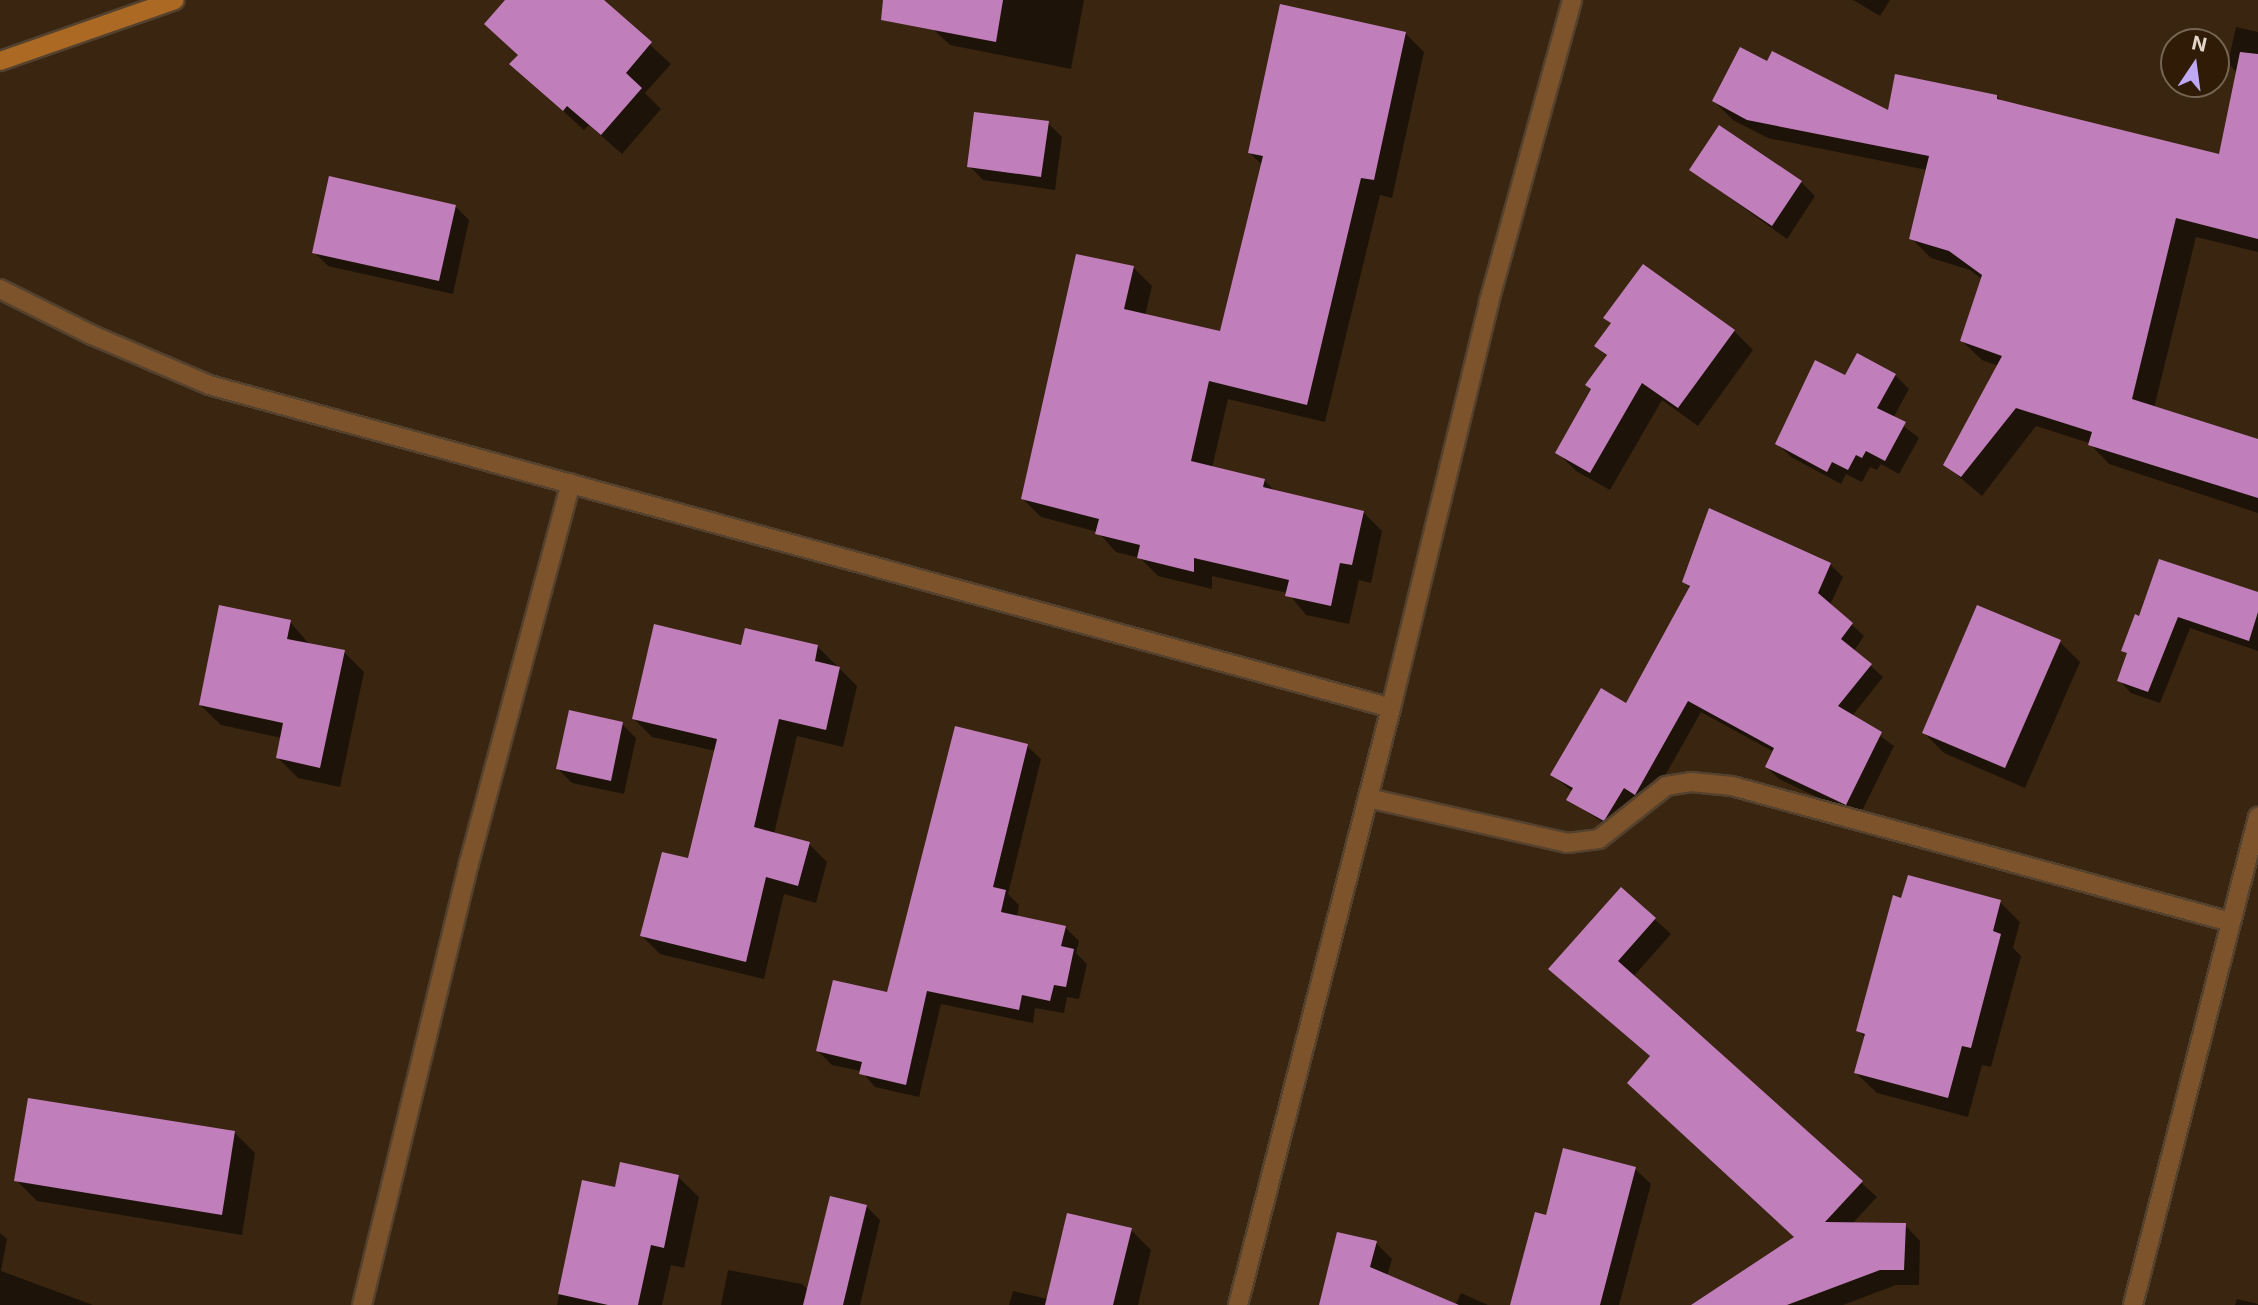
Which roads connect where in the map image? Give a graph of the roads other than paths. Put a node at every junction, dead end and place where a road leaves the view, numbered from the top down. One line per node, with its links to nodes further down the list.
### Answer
1 (175, 0): 3 (street)
2 (1572, 0): 6 (street)
3 (0, 61)
4 (0, 289): 5 (street)
5 (571, 483): 6 (street); 10 (street)
6 (1391, 708): 7 (street)
7 (1368, 798): 9 (street); 11 (street)
8 (2258, 817): 9 (street)
9 (2231, 922): 12 (street)
10 (362, 1305)
11 (1238, 1305)
12 (2133, 1305)

